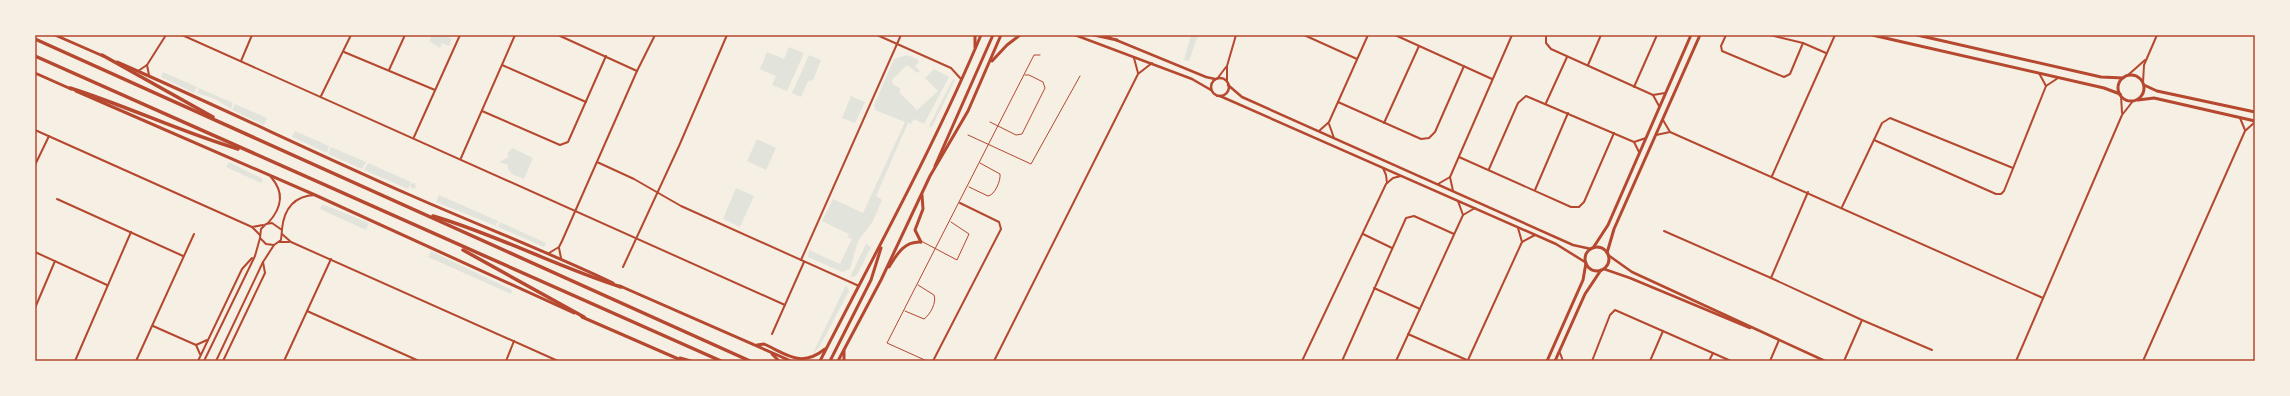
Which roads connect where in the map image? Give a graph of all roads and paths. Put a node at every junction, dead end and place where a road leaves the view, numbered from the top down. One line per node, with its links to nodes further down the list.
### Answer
1 (55, 35): 50 (main road)
2 (166, 35): 59 (street)
3 (182, 35): 56 (street)
4 (252, 35): 56 (street)
5 (352, 35): 46 (street)
6 (405, 35): 64 (street)
7 (460, 35): 84 (street)
8 (515, 35): 60 (street)
9 (558, 35): 51 (street)
10 (655, 35): 66 (street)
11 (727, 35): 142 (street)
12 (876, 35): 43 (street)
13 (900, 35): 43 (street)
14 (975, 35): 45 (main road)
15 (981, 35): 45 (main road)
16 (993, 35): 134 (main road)
17 (1001, 35): 58 (main road)
18 (1020, 35): 58 (main road)
19 (1075, 35): 52 (street)
20 (1094, 35): 41 (main road)
21 (1105, 35): 41 (street)
22 (1236, 35): 61 (street)
23 (1304, 35): 39 (street)
24 (1312, 35): 39 (street)
25 (1368, 35): 54 (street)
26 (1395, 35): 44 (street)
27 (1512, 35): 77 (street)
28 (1546, 35): 53 (street)
29 (1601, 35): 63 (street)
30 (1657, 35): 82 (street)
31 (1691, 35): 86 (main road)
32 (1700, 35): 102 (main road)
33 (1726, 35): 42 (street)
34 (1770, 35): 42 (street)
35 (1872, 35): 68 (main road)
36 (1917, 35): 75 (main road)
37 (2157, 35): 55 (street)
38 (1833, 36): 47 (street)
39 (1311, 38): 54 (street)
40 (35, 39): 107 (highway)
41 (1117, 40): 76 (street)
42 (1803, 43): 47 (street)
43 (896, 44): 78 (street); 188 (street)
44 (1419, 46): 62 (street); 106 (street)
45 (976, 49): 78 (main road)
46 (344, 52): 64 (street); 89 (street)
47 (1826, 53): 136 (street)
48 (1040, 55): 71 (lane)
49 (35, 56): 124 (highway)
50 (102, 56): 65 (main road); 107 (highway)
51 (606, 56): 66 (street); 93 (street)
52 (1133, 56): 57 (street); 69 (street)
53 (1567, 57): 63 (street); 95 (street)
54 (1358, 59): 94 (street)
55 (2146, 59): 73 (street); 80 (street)
56 (241, 61): 89 (street)
57 (1152, 63): 69 (street); 85 (street)
58 (989, 64): 134 (main road)
59 (147, 65): 65 (street); 70 (street)
60 (502, 65): 93 (street); 97 (street)
61 (1227, 66): 76 (street); 79 (street)
62 (1464, 66): 77 (street); 106 (street)
63 (1588, 66): 82 (street)
64 (389, 70): 84 (street)
65 (138, 71): 70 (main road)
66 (637, 71): 127 (street)
67 (35, 73): 83 (main road)
68 (2039, 73): 74 (main road); 81 (street)
69 (1138, 74): 252 (street)
70 (149, 76): 182 (main road)
71 (1024, 76): 108 (lane); 108 (lane)
72 (1080, 76): 122 (lane)
73 (2127, 76): 75 (main road); 80 (main road)
74 (2061, 78): 81 (street); 87 (main road)
75 (2123, 78): 87 (main road)
76 (1216, 79): 79 (street); 85 (street)
77 (1492, 79): 125 (street)
78 (962, 80): 172 (main road)
79 (1228, 84): 90 (street); 110 (street)
80 (2144, 84): 91 (main road); 98 (main road)
81 (2046, 86): 131 (street)
82 (1634, 87): 88 (street)
83 (70, 88): 124 (highway); 133 (main road)
84 (435, 90): 117 (street)
85 (1211, 90): 90 (street)
86 (1667, 92): 88 (street); 96 (main road)
87 (2120, 94): 92 (main road); 100 (street)
88 (1653, 95): 96 (street)
89 (321, 96): 117 (street)
90 (1220, 96): 130 (street)
91 (2138, 100): 92 (main road); 101 (main road)
92 (2133, 101): 100 (street)
93 (586, 102): 97 (street)
94 (1338, 102): 105 (street); 106 (street)
95 (1546, 103): 99 (street); 132 (street)
96 (1660, 108): 119 (main road)
97 (482, 111): 126 (street)
98 (2255, 112)
99 (1568, 113): 113 (street); 141 (street)
100 (2122, 115): 202 (street)
101 (2240, 117): 103 (main road); 111 (street)
102 (1663, 119): 112 (street); 115 (main road)
103 (2255, 121): 111 (street)
104 (990, 122): 108 (lane)
105 (1329, 122): 110 (street); 118 (street)
106 (1384, 122)
107 (226, 125): 153 (highway)
108 (998, 126): 122 (lane)
109 (35, 130): 116 (street)
110 (1319, 131): 118 (street)
111 (2245, 131): 268 (street)
112 (1670, 132): 115 (street); 136 (street)
113 (1614, 133): 121 (street); 141 (street)
114 (968, 135): 122 (lane)
115 (1655, 135): 183 (main road)
116 (49, 136): 129 (street); 158 (street)
117 (414, 137): 126 (street)
118 (1334, 138): 139 (street)
119 (1646, 138): 121 (street); 123 (main road)
120 (1874, 140): 131 (street); 131 (street); 150 (street)
121 (1634, 142): 123 (street)
122 (989, 145): 128 (lane)
123 (1639, 153): 179 (main road)
124 (252, 154): 175 (highway)
125 (1459, 157): 132 (street); 137 (street)
126 (460, 159): 152 (street)
127 (597, 162): 142 (street); 152 (street)
128 (980, 163): 140 (lane); 140 (lane)
129 (35, 165)
130 (1383, 167): 135 (street); 138 (street)
131 (2014, 168)
132 (1489, 169): 141 (street)
133 (271, 176): 146 (main road); 156 (street)
134 (930, 176): 145 (main road)
135 (1401, 176): 138 (street); 148 (street)
136 (1772, 176): 144 (street)
137 (1450, 177): 139 (street); 143 (street)
138 (1386, 184): 165 (street)
139 (1438, 184): 143 (street)
140 (968, 186): 149 (lane)
141 (1535, 190)
142 (657, 192): 169 (street); 188 (street)
143 (1454, 192): 179 (street)
144 (1808, 192): 150 (street); 195 (street)
145 (922, 194): 173 (main road); 196 (main road)
146 (316, 195): 160 (street); 208 (main road)
147 (56, 199): 162 (street)
148 (1458, 200): 151 (street); 154 (street)
149 (960, 203): 155 (lane); 251 (street)
150 (1842, 207): 202 (street)
151 (1475, 208): 154 (street); 159 (street)
152 (576, 210): 169 (street); 177 (street)
153 (419, 212): 200 (highway); 243 (highway)
154 (1463, 215): 166 (street)
155 (950, 221): 180 (lane); 180 (lane)
156 (268, 223): 157 (street); 160 (street)
157 (264, 225): 158 (street); 168 (street)
158 (252, 227): 168 (street)
159 (1518, 228): 167 (street); 174 (street)
160 (282, 230): 164 (street)
161 (1664, 231): 195 (street)
162 (131, 232): 184 (street); 198 (street)
163 (194, 234): 184 (street)
164 (282, 234): 170 (street); 171 (street)
165 (1363, 234): 178 (street); 253 (street)
166 (1454, 234): 178 (street); 205 (street)
167 (1535, 235): 174 (street); 192 (street)
168 (260, 237): 176 (street); 185 (street)
169 (636, 238): 193 (street); 203 (street)
170 (279, 242): 171 (street); 176 (street)
171 (291, 242): 187 (street)
172 (882, 242): 199 (main road); 247 (main road)
173 (921, 242): 180 (lane); 196 (main road)
174 (1522, 242): 256 (street)
175 (452, 243): 208 (highway); 242 (highway)
176 (274, 245): 190 (street)
177 (559, 248): 182 (street); 186 (street)
178 (1392, 248): 201 (street)
179 (1592, 248): 183 (main road); 192 (main road)
180 (935, 250): 197 (lane)
181 (35, 252): 189 (street)
182 (548, 252): 186 (main road)
183 (1608, 254): 194 (main road); 212 (street)
184 (183, 256): 210 (street)
185 (255, 256): 215 (street); 232 (street)
186 (561, 258): 200 (main road)
187 (331, 259): 206 (street); 217 (street)
188 (801, 260): 191 (street)
189 (55, 262): 198 (street); 204 (street)
190 (263, 262): 233 (street); 234 (street)
191 (804, 262): 199 (street); 203 (street)
192 (1586, 262): 194 (main road); 257 (main road)
193 (623, 267)
194 (1602, 270): 212 (street); 224 (main road)
195 (1771, 278): 209 (street)
196 (881, 280): 221 (main road)
197 (917, 284): 207 (lane); 207 (lane)
198 (107, 285): 229 (street)
199 (859, 286): 220 (main road)
200 (621, 287): 219 (main road)
201 (1374, 288): 205 (street); 254 (street)
202 (2043, 298): 267 (street)
203 (785, 305): 213 (street)
204 (35, 308)
205 (1420, 309): 214 (street)
206 (306, 311): 228 (street); 235 (street)
207 (904, 311): 250 (lane)
208 (584, 317): 226 (main road)
209 (1862, 320): 223 (street); 266 (street)
210 (153, 326): 218 (street); 230 (street)
211 (1663, 331): 225 (street); 260 (street); 261 (street)
212 (1760, 331): 216 (street)
213 (772, 334)
214 (1408, 334): 255 (street); 256 (street)
215 (208, 338): 218 (street); 227 (street)
216 (1779, 340): 264 (street); 265 (street)
217 (514, 341): 238 (street); 239 (street)
218 (196, 345): 227 (street)
219 (756, 345): 220 (main road); 222 (main road)
220 (827, 348): 246 (main road)
221 (844, 349): 248 (main road); 249 (main road)
222 (768, 350): 244 (main road); 245 (main road)
223 (1932, 350)
224 (1559, 352): 258 (main road); 259 (street)
225 (1713, 353): 262 (street); 263 (street)
226 (669, 354): 240 (main road); 241 (main road)
227 (200, 357): 231 (street)
228 (409, 357): 236 (street); 237 (street)
229 (75, 361)
230 (136, 361)
231 (198, 361)
232 (204, 361)
233 (216, 361)
234 (223, 361)
235 (284, 361)
236 (408, 361)
237 (418, 361)
238 (506, 361)
239 (558, 361)
240 (683, 361)
241 (691, 361)
242 (721, 361)
243 (750, 361)
244 (779, 361)
245 (789, 361)
246 (820, 361)
247 (830, 361)
248 (838, 361)
249 (844, 361)
250 (927, 361)
251 (934, 361)
252 (994, 361)
253 (1302, 361)
254 (1342, 361)
255 (1396, 361)
256 (1469, 361)
257 (1547, 361)
258 (1555, 361)
259 (1563, 361)
260 (1592, 361)
261 (1650, 361)
262 (1709, 361)
263 (1731, 361)
264 (1770, 361)
265 (1825, 361)
266 (1844, 361)
267 (2016, 361)
268 (2143, 361)

